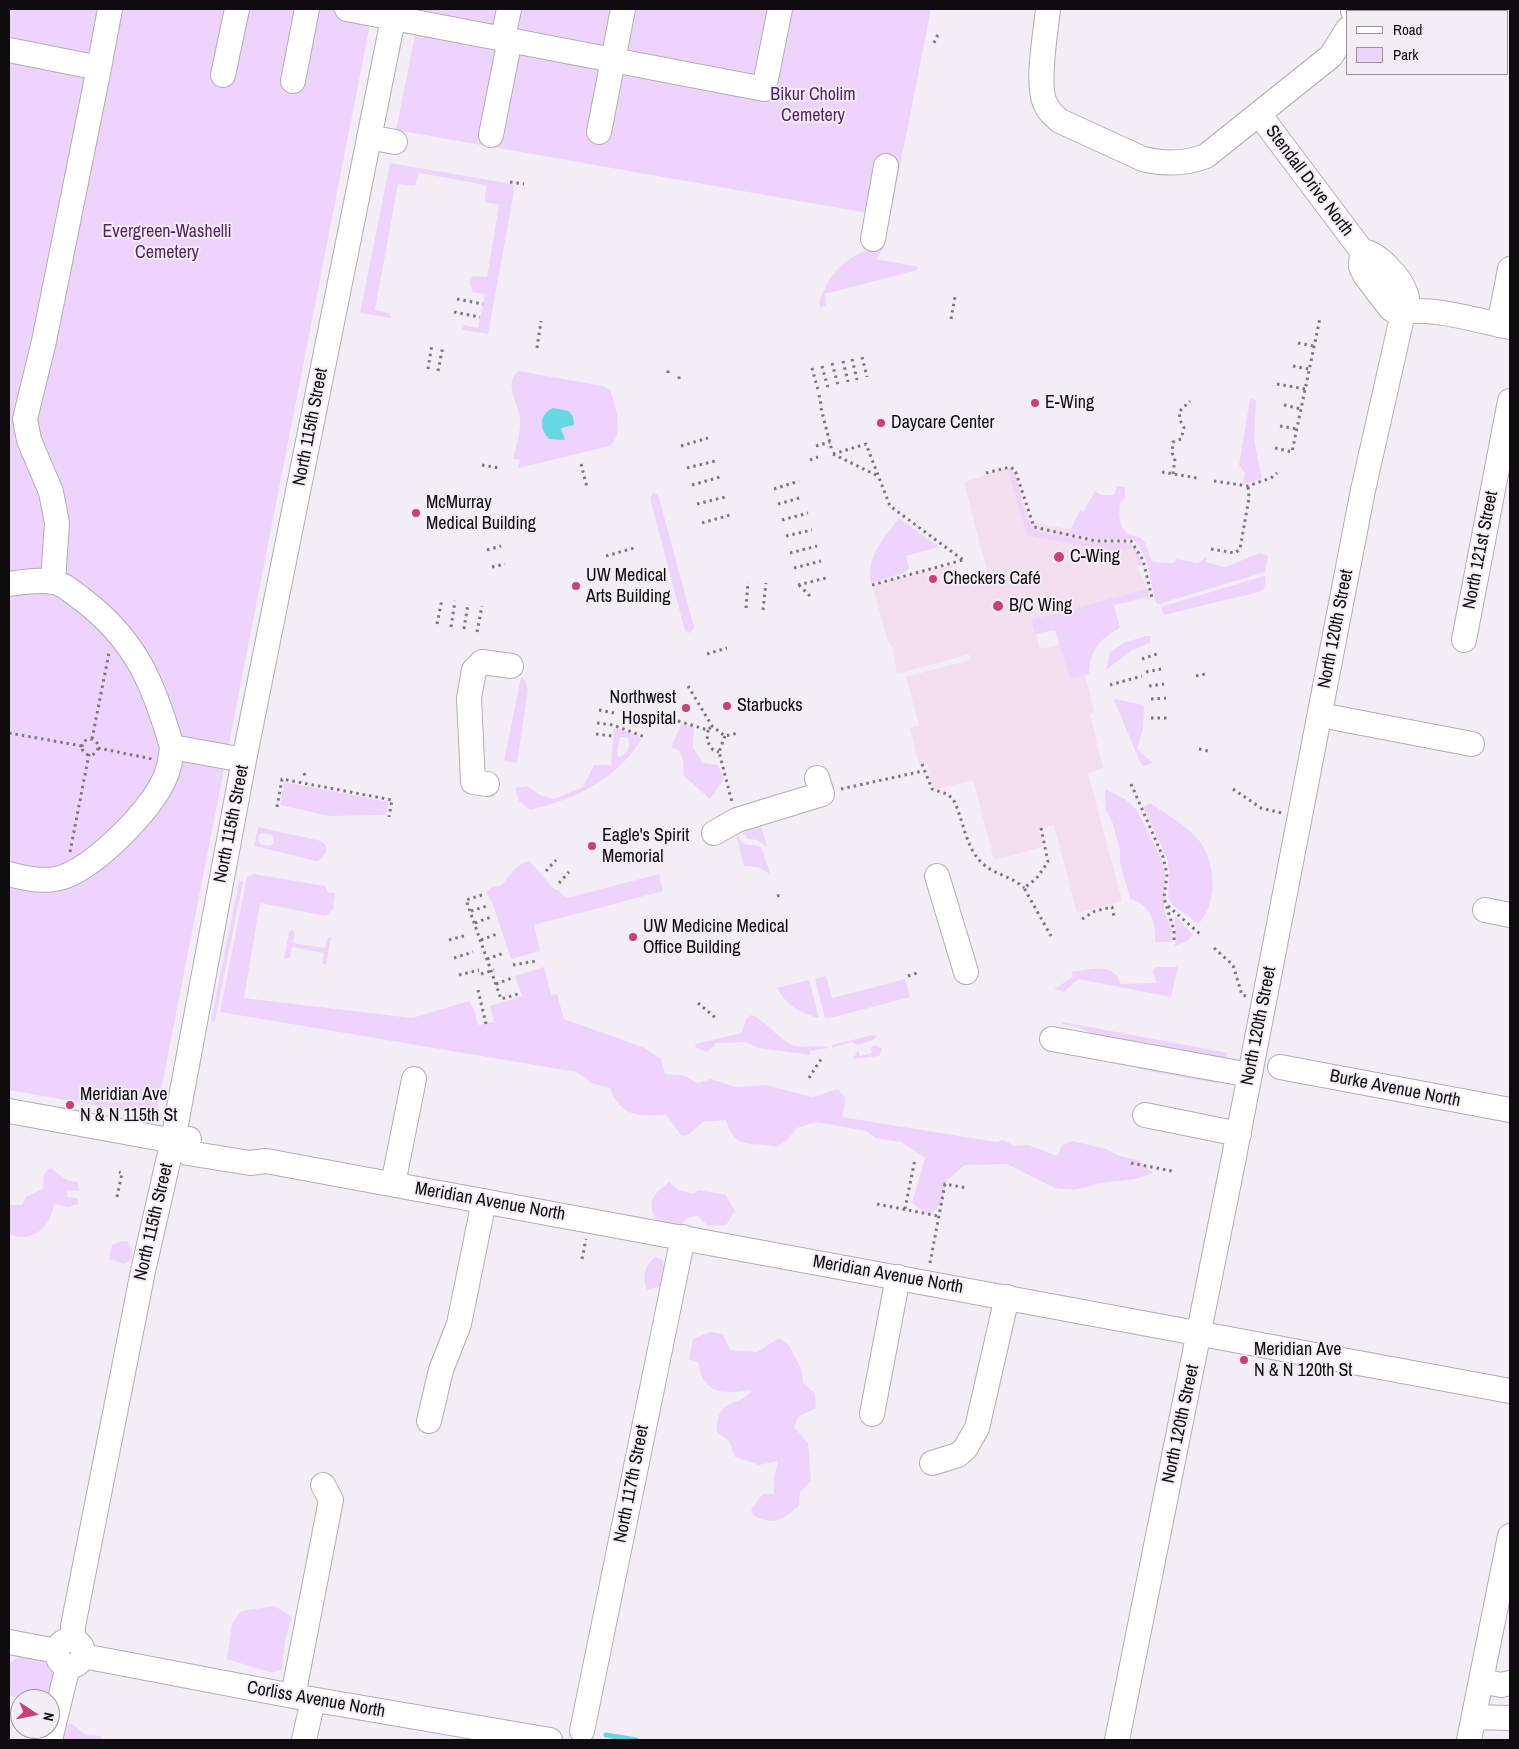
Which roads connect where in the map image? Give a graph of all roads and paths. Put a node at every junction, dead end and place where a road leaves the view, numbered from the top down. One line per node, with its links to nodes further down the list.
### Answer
1 (110, 9): 16 (street)
2 (237, 9): 17 (street)
3 (307, 9): 18 (street)
4 (347, 9): 9 (street)
5 (509, 9): 12 (street)
6 (623, 9): 15 (street)
7 (780, 9): 15 (street)
8 (1048, 9): 19 (street)
9 (394, 13): 12 (street); 22 (street, North 115th Street)
10 (939, 32): 13 (path)
11 (1346, 32): 19 (street, Stendall Drive North)
12 (506, 38): 15 (street); 21 (street)
13 (934, 43)
14 (9, 50): 16 (street)
15 (614, 59): 20 (street)
16 (99, 68): 115 (street)
17 (223, 75)
18 (293, 81)
19 (1259, 114): 37 (street, Stendall Drive North)
20 (599, 132)
21 (491, 134)
22 (369, 137): 23 (street); 174 (street, North 115th Street)
23 (395, 142)
24 (886, 166): 27 (street)
25 (510, 182): 26 (path)
26 (524, 184)
27 (873, 239)
28 (1510, 269): 38 (street)
29 (955, 297): 35 (path)
30 (457, 299): 31 (path)
31 (483, 304)
32 (454, 312): 33 (path)
33 (480, 317)
34 (1320, 318): 42 (path)
35 (951, 319)
36 (542, 321): 43 (path)
37 (1394, 325): 38 (street); 152 (street, North 120th Street)
38 (1505, 326)
39 (1298, 343): 42 (path)
40 (432, 344): 51 (path)
41 (443, 346): 53 (path)
42 (1314, 346): 52 (path)
43 (537, 348)
44 (862, 357): 54 (path)
45 (852, 359): 55 (path)
46 (842, 361): 56 (path)
47 (832, 364): 58 (path)
48 (822, 366): 59 (path)
49 (1293, 366): 52 (path)
50 (812, 368): 68 (path)
51 (428, 369)
52 (1309, 369): 60 (path)
53 (438, 371)
54 (867, 377)
55 (857, 380)
56 (848, 382)
57 (1277, 384): 60 (path)
58 (838, 385)
59 (828, 388)
60 (1305, 390): 64 (path)
61 (1190, 401): 83 (path)
62 (1510, 401): 133 (street, North 121st Street)
63 (1284, 405): 64 (path)
64 (1301, 409): 66 (path)
65 (1280, 426): 66 (path)
66 (1297, 429): 71 (path)
67 (708, 438): 69 (path)
68 (830, 442): 70 (path); 72 (path)
69 (681, 446)
70 (816, 446)
71 (1275, 448)
72 (832, 451)
73 (818, 457): 75 (path)
74 (715, 460): 79 (path)
75 (810, 460)
76 (581, 464): 91 (path)
77 (482, 465): 78 (path)
78 (499, 468)
79 (687, 468)
80 (1162, 472): 83 (path)
81 (1277, 473): 90 (path)
82 (986, 474): 121 (path)
83 (1173, 474): 86 (path)
84 (878, 476): 84 (path); 119 (path)
85 (720, 477): 89 (path)
86 (1197, 478)
87 (799, 481): 92 (path)
88 (1214, 481): 90 (path)
89 (692, 485)
90 (1248, 486): 106 (path)
91 (587, 487)
92 (774, 488)
93 (725, 497): 95 (path)
94 (804, 498): 96 (path)
95 (697, 504)
96 (778, 504)
97 (808, 513): 99 (path)
98 (730, 515): 100 (path)
99 (782, 520)
100 (702, 523)
101 (812, 530): 102 (path)
102 (786, 536)
103 (501, 546): 107 (path)
104 (817, 546): 108 (path)
105 (634, 548): 109 (path)
106 (1211, 549)
107 (487, 550)
108 (790, 553)
109 (606, 556)
110 (821, 561): 113 (path)
111 (506, 564): 112 (path)
112 (492, 567)
113 (794, 568)
114 (826, 578): 120 (path)
115 (53, 582): 118 (street); 130 (street)
116 (748, 582): 126 (path)
117 (766, 583): 127 (path)
118 (9, 584)
119 (872, 585)
120 (810, 596)
121 (1152, 598)
122 (442, 599): 128 (path)
123 (455, 602): 129 (path)
124 (468, 604): 131 (path)
125 (482, 606): 132 (path)
126 (746, 608)
127 (763, 610)
128 (437, 624)
129 (451, 627)
130 (115, 628): 165 (path); 173 (street)
131 (464, 629)
132 (477, 632)
133 (1464, 640)
134 (727, 648): 135 (path)
135 (707, 654)
136 (1157, 654): 137 (path)
137 (1142, 659)
138 (511, 666): 180 (street)
139 (1161, 669): 140 (path)
140 (1146, 672)
141 (1205, 674): 143 (path)
142 (1142, 676): 145 (path)
143 (1196, 676)
144 (1164, 684): 147 (path)
145 (1110, 685)
146 (688, 686): 157 (path)
147 (1149, 686)
148 (1166, 698): 149 (path)
149 (1151, 699)
150 (599, 710): 151 (path)
151 (614, 713)
152 (1320, 715): 166 (street); 238 (street, North 120th Street)
153 (1151, 718): 154 (path)
154 (1166, 718)
155 (678, 721): 158 (path)
156 (597, 723): 164 (path)
157 (712, 726): 158 (path); 163 (path)
158 (708, 730): 171 (path)
159 (9, 732): 167 (path)
160 (738, 733): 163 (path)
161 (596, 734): 162 (path)
162 (612, 736)
163 (725, 736): 171 (path)
164 (645, 737)
165 (92, 738): 167 (path); 168 (path)
166 (1472, 744)
167 (82, 746): 172 (path)
168 (98, 748): 172 (path); 173 (path)
169 (1200, 749): 170 (path)
170 (1208, 751)
171 (718, 752): 184 (path)
172 (88, 754): 195 (path)
173 (171, 755): 174 (street); 195 (street)
174 (244, 760): 245 (street, North 115th Street)
175 (922, 764): 176 (path)
176 (923, 771): 182 (path); 197 (path)
177 (304, 773): 178 (path)
178 (306, 778)
179 (817, 778): 189 (street)
180 (487, 784)
181 (1131, 784): 200 (path)
182 (844, 788)
183 (1233, 790): 186 (path)
184 (733, 806)
185 (276, 807): 187 (path)
186 (1279, 812)
187 (389, 817)
188 (1041, 828): 197 (path)
189 (714, 833)
190 (556, 860): 191 (path)
191 (546, 871)
192 (569, 872): 196 (path)
193 (9, 874): 195 (street)
194 (937, 876): 223 (street)
195 (65, 877)
196 (559, 883)
197 (1024, 888): 211 (path)
198 (482, 894): 202 (path)
199 (487, 906): 202 (path)
200 (1168, 906): 210 (path); 214 (path)
201 (1485, 910): 203 (street)
202 (471, 912): 207 (path)
203 (1510, 915)
204 (1114, 916): 206 (path)
205 (491, 917): 207 (path)
206 (1082, 919)
207 (475, 923): 213 (path)
208 (467, 934): 212 (path)
209 (497, 934): 213 (path)
210 (1200, 934)
211 (1051, 936)
212 (449, 940)
213 (481, 940): 219 (path)
214 (1174, 944)
215 (1214, 948): 231 (path)
216 (473, 952): 218 (path)
217 (504, 953): 219 (path)
218 (454, 958)
219 (487, 958): 222 (path)
220 (536, 960): 221 (path)
221 (513, 966)
222 (493, 970): 225 (path); 228 (path)
223 (966, 972)
224 (917, 973): 226 (path)
225 (459, 975)
226 (908, 976)
227 (512, 978): 228 (path)
228 (496, 984): 230 (path)
229 (478, 990): 234 (path)
230 (518, 994)
231 (1242, 995)
232 (698, 1003): 233 (path)
233 (717, 1019)
234 (486, 1024)
235 (1052, 1039): 238 (street)
236 (823, 1056): 239 (path)
237 (1280, 1067): 241 (street, Burke Avenue North)
238 (1250, 1075): 244 (street, North 120th Street)
239 (809, 1078)
240 (414, 1079): 250 (street)
241 (1510, 1110)
242 (9, 1111): 245 (street, Meridian Avenue North)
243 (1145, 1115): 244 (street)
244 (1239, 1134): 263 (street, North 120th Street)
245 (177, 1141): 250 (street, Meridian Avenue North); 271 (street, North 115th Street)
246 (915, 1160): 255 (path)
247 (1131, 1163): 248 (path)
248 (1172, 1171)
249 (119, 1172): 252 (path)
250 (392, 1184): 253 (street, Meridian Avenue North)
251 (967, 1188): 256 (path)
252 (117, 1197)
253 (484, 1201): 258 (street, Meridian Avenue North); 266 (street)
254 (877, 1204): 255 (path)
255 (905, 1209): 256 (path)
256 (938, 1216): 260 (path)
257 (587, 1236): 259 (path)
258 (683, 1237): 261 (street, Meridian Avenue North); 277 (street, North 117th Street)
259 (582, 1259)
260 (930, 1263)
261 (898, 1276): 262 (street, Meridian Avenue North); 265 (street)
262 (1007, 1297): 263 (street, Meridian Avenue North); 267 (street)
263 (1199, 1333): 264 (street, Meridian Avenue North); 281 (street, North 120th Street)
264 (1510, 1391)
265 (872, 1414)
266 (429, 1421)
267 (932, 1462)
268 (323, 1485): 274 (street)
269 (1510, 1536): 272 (street)
270 (9, 1642): 271 (street, Corliss Avenue North)
271 (70, 1653): 274 (street, Corliss Avenue North); 278 (street, North 115th Street)
272 (1481, 1681): 273 (street); 275 (street)
273 (1510, 1683)
274 (303, 1698): 279 (street); 280 (street, Corliss Avenue North)
275 (1474, 1717): 276 (street); 282 (street)
276 (1510, 1718)
277 (580, 1737)
278 (50, 1740)
279 (304, 1740)
280 (550, 1740)
281 (1117, 1740)
282 (1469, 1740)

